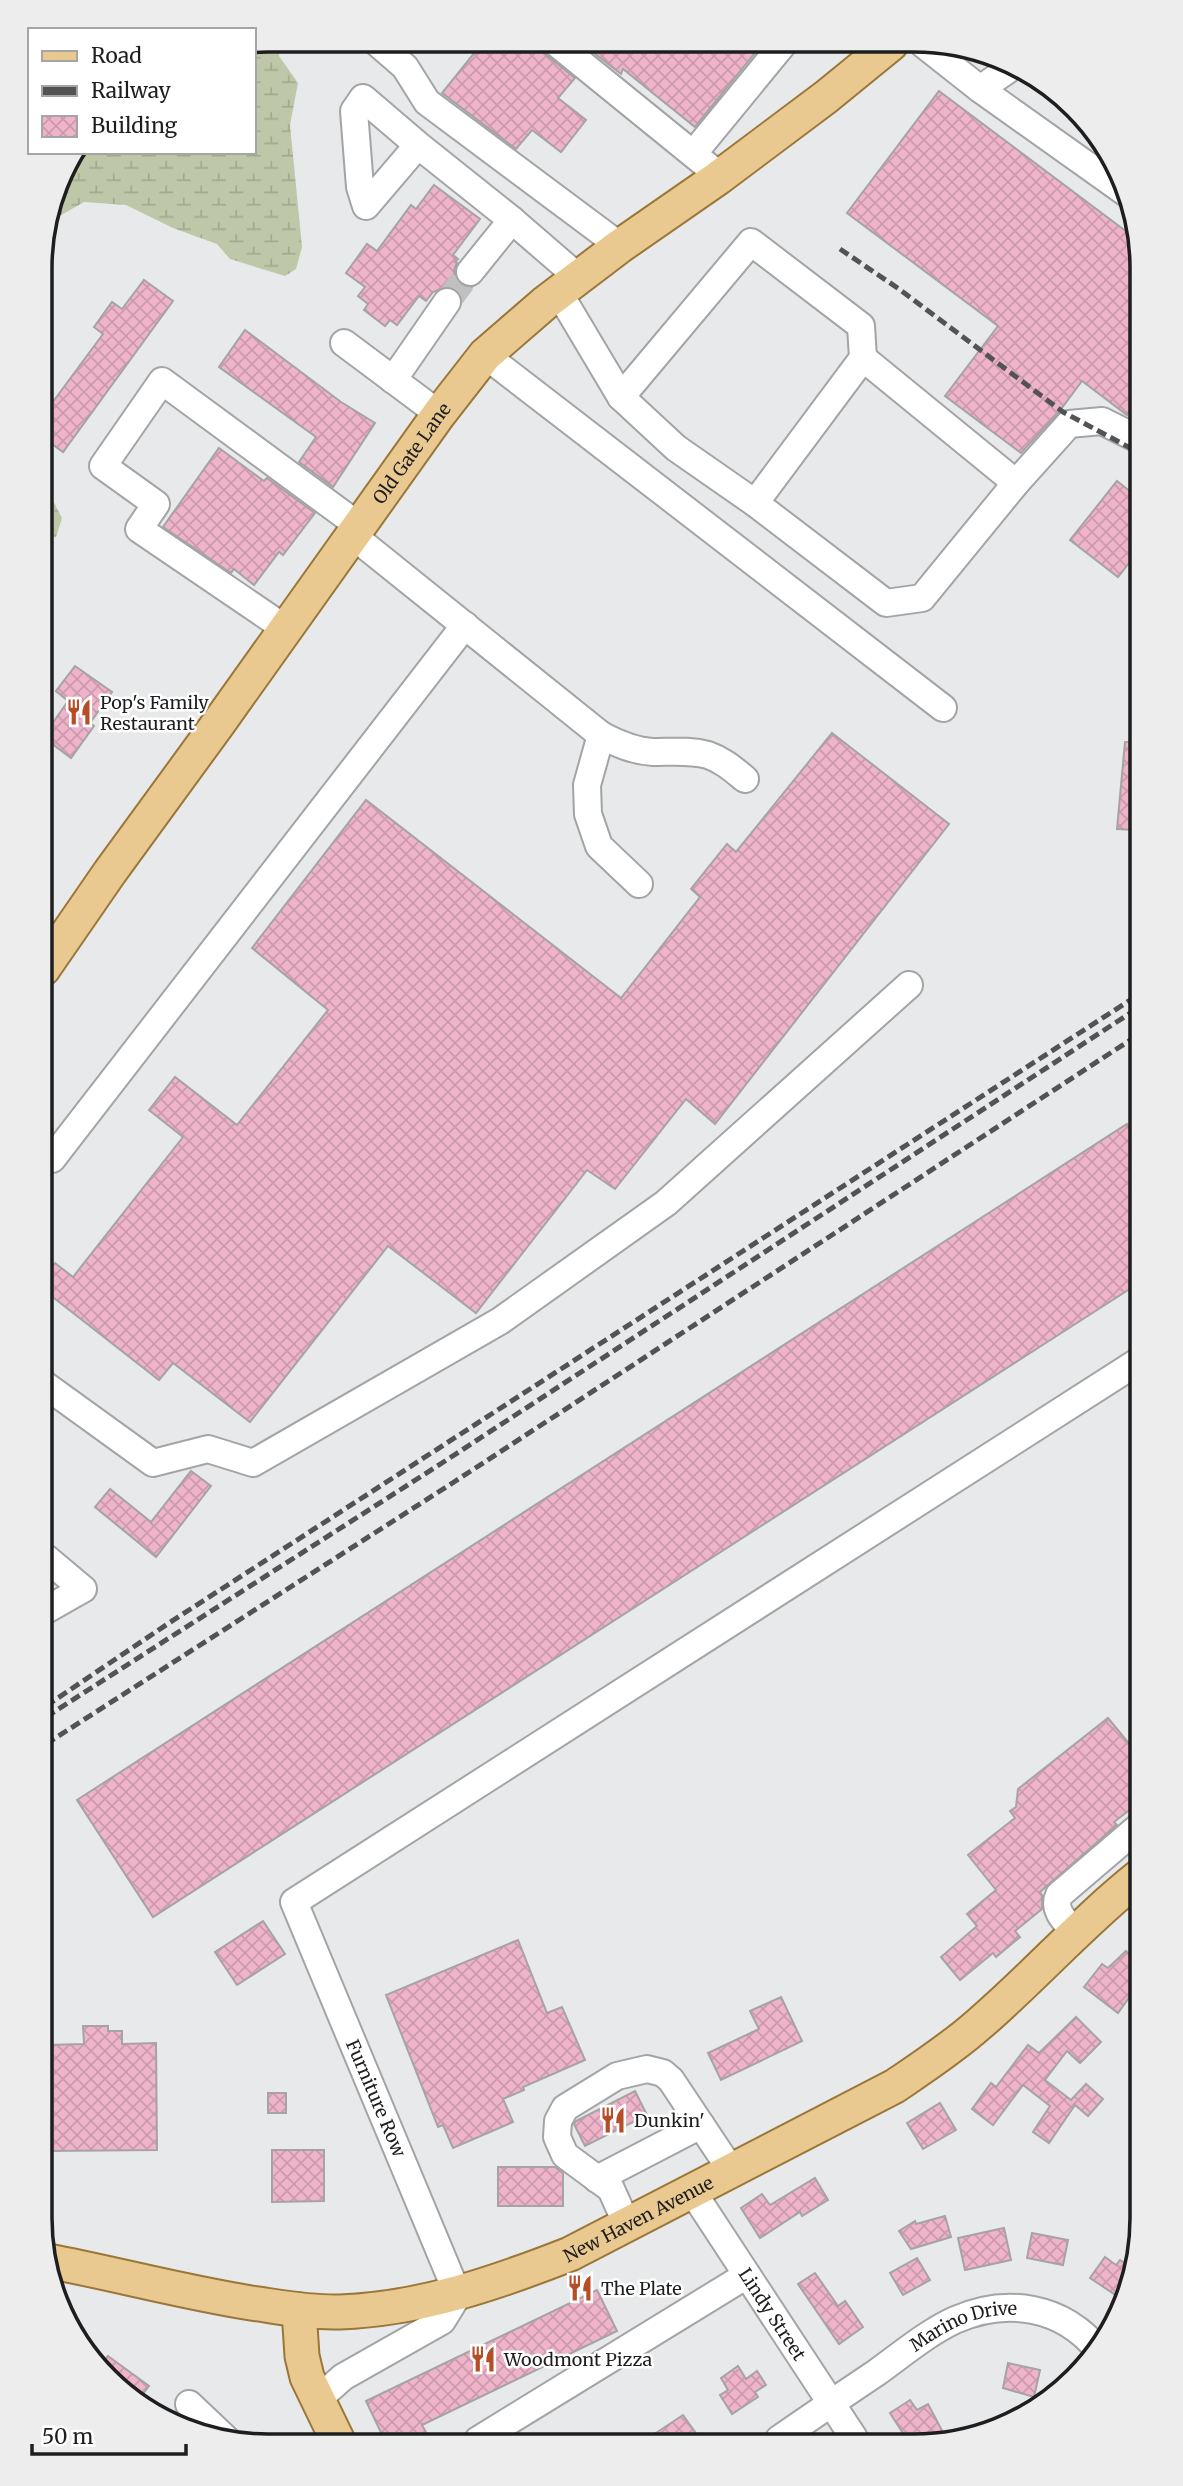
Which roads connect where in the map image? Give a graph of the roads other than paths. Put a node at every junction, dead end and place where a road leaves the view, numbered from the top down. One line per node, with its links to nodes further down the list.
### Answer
1 (590, 52): 9 (street)
2 (776, 52): 9 (street)
3 (875, 52): 11 (main road, Old Gate Lane)
4 (389, 53): 14 (street)
5 (569, 53): 11 (street)
6 (936, 54): 8 (street)
7 (1004, 72): 8 (street)
8 (980, 89): 12 (street)
9 (702, 143): 11 (street)
10 (418, 145): 13 (street)
11 (725, 172): 14 (main road, Old Gate Lane)
12 (1113, 184)
13 (512, 219): 15 (street); 16 (street)
14 (620, 246): 16 (main road, Old Gate Lane)
15 (470, 272)
16 (569, 285): 19 (main road, Old Gate Lane); 22 (street)
17 (447, 302): 21 (street)
18 (344, 343): 21 (street)
19 (485, 355): 23 (main road, Old Gate Lane); 30 (street)
20 (863, 358): 22 (street); 25 (street); 26 (street)
21 (393, 380): 23 (street)
22 (621, 397): 26 (street)
23 (439, 414): 27 (main road, Old Gate Lane)
24 (1130, 435): 25 (street)
25 (1016, 483): 26 (street)
26 (755, 503)
27 (356, 530): 28 (street); 29 (main road, Old Gate Lane); 29 (street)
28 (465, 625): 31 (street); 36 (street)
29 (286, 629): 34 (main road, Old Gate Lane)
30 (943, 708)
31 (601, 735): 32 (street); 33 (street)
32 (746, 779)
33 (639, 884)
34 (53, 955)
35 (909, 985): 38 (street)
36 (53, 1153)
37 (1130, 1366): 51 (street, Furniture Row)
38 (52, 1390)
39 (52, 1563): 40 (street)
40 (52, 1606)
41 (1130, 1834): 43 (street)
42 (1130, 1884): 43 (main road, New Haven Avenue)
43 (1075, 1932): 45 (main road, New Haven Avenue)
44 (701, 2124): 45 (street); 46 (street); 46 (street)
45 (731, 2170): 47 (main road, New Haven Avenue)
46 (597, 2179): 48 (street)
47 (692, 2191): 48 (main road, New Haven Avenue); 50 (street, Lindy Street)
48 (627, 2225): 51 (main road, New Haven Avenue)
49 (58, 2263): 52 (main road, New Haven Avenue)
50 (747, 2275): 55 (street, Lindy Street); 59 (street)
51 (458, 2295): 52 (main road, New Haven Avenue); 54 (street)
52 (299, 2310): 54 (main road)
53 (1091, 2342): 55 (street, Marino Drive)
54 (317, 2400): 58 (main road)
55 (832, 2403): 60 (street, Marino Drive); 61 (street, Lindy Street)
56 (189, 2404): 57 (street)
57 (211, 2425)
58 (334, 2434)
59 (488, 2434)
60 (786, 2434)
61 (851, 2434)

